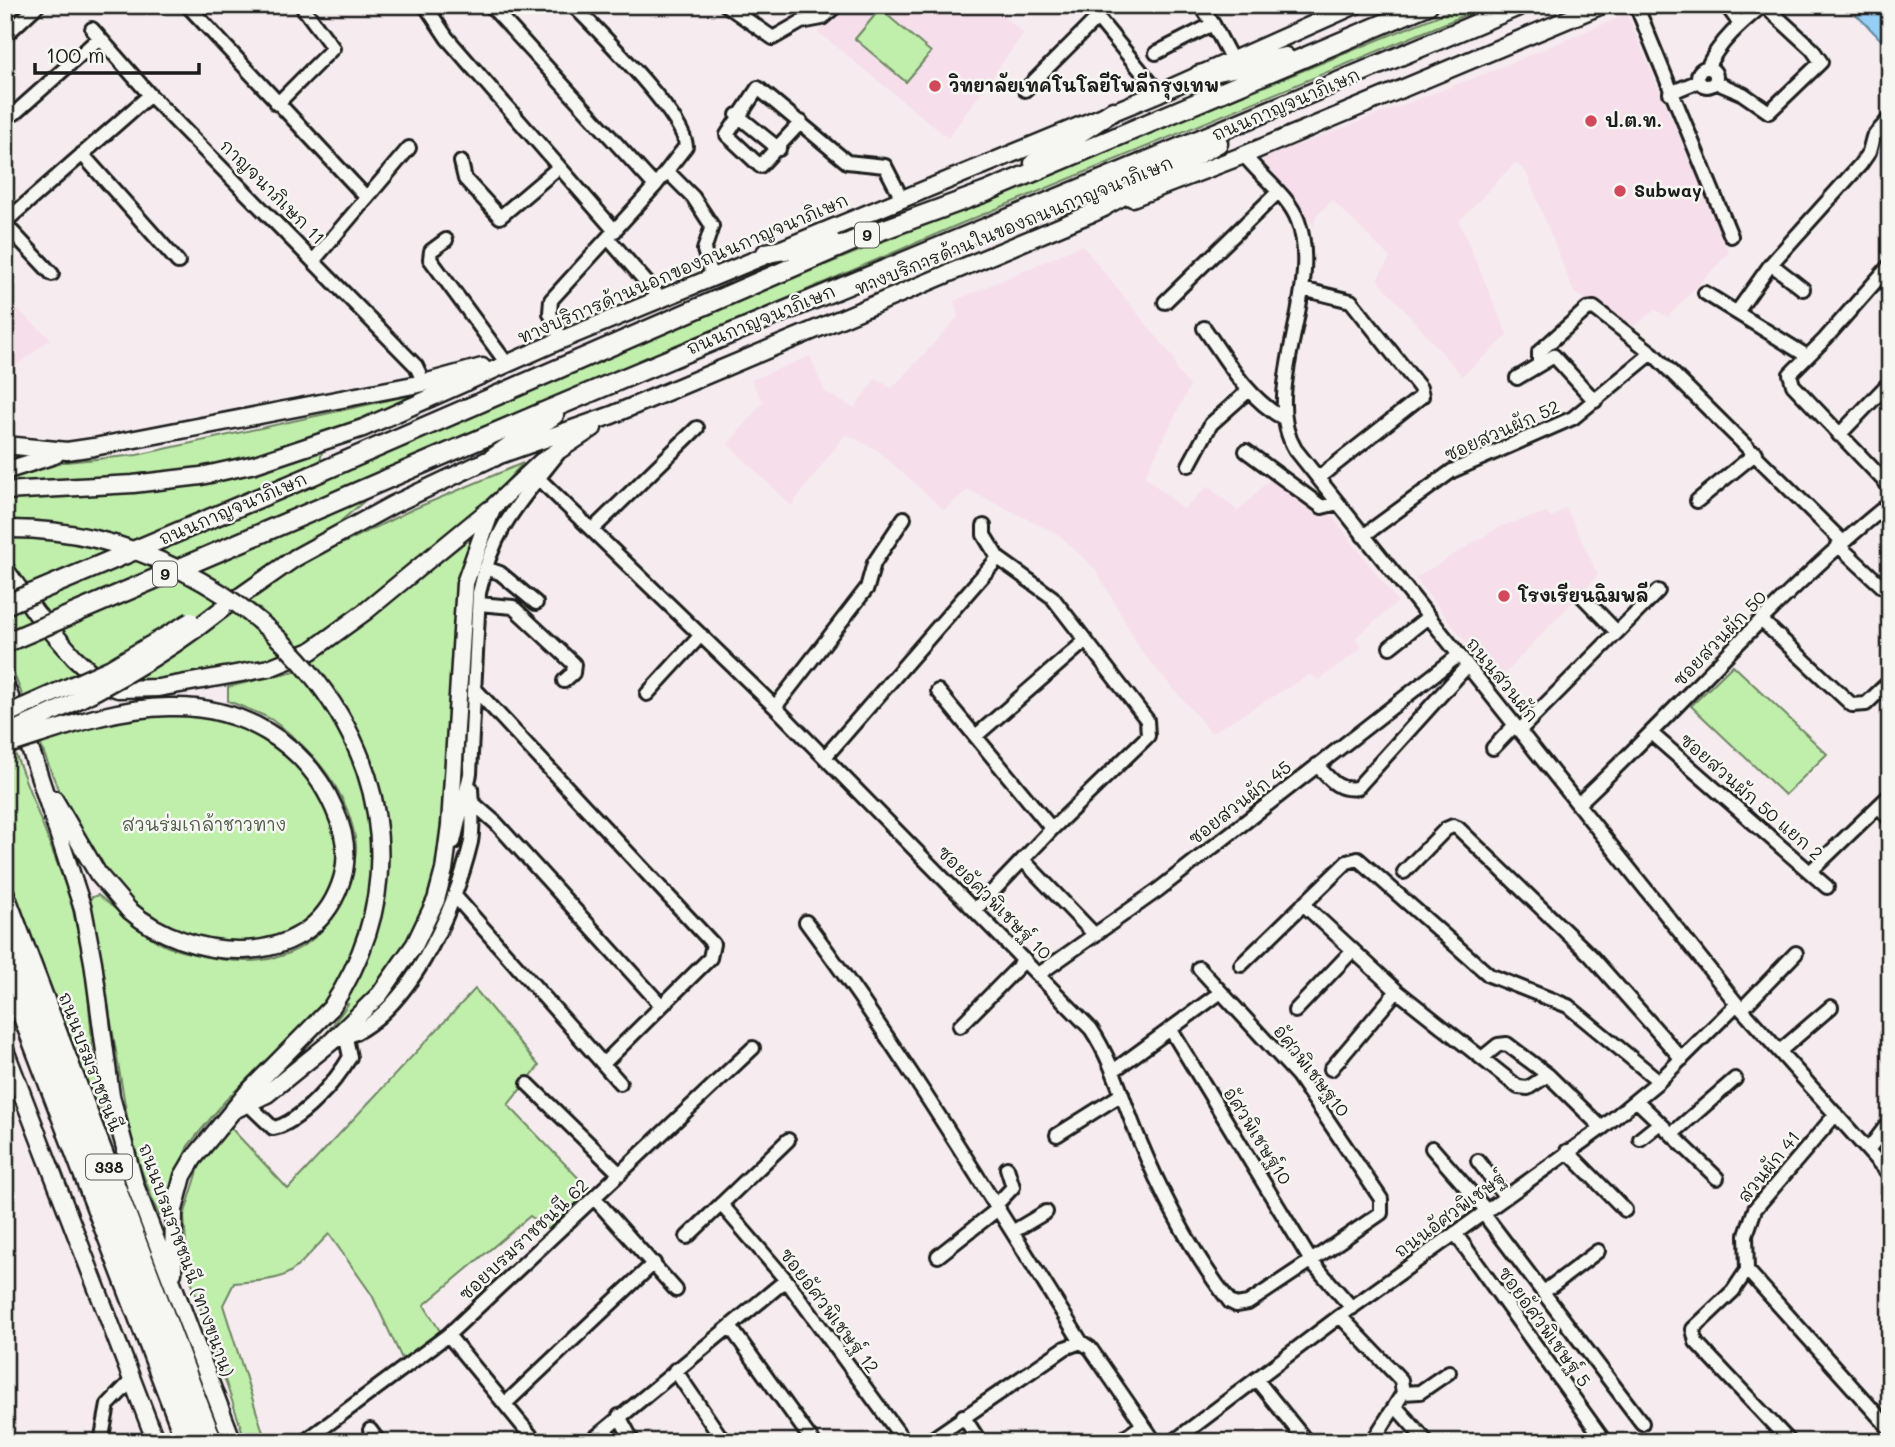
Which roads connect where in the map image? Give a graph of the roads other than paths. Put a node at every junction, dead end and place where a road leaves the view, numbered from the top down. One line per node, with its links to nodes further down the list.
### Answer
1 (38, 5): 21 (street)
2 (187, 5): 33 (street)
3 (301, 5): 33 (street)
4 (425, 5): 45 (street)
5 (490, 5): 47 (street)
6 (573, 5): 46 (street)
7 (726, 5): 8 (street)
8 (837, 5)
9 (1087, 5): 18 (street)
10 (1201, 5): 19 (street)
11 (1356, 5): 24 (main road, ทางบริการด้านนอกของถนนกาญจนาภิเษก)
12 (1428, 5): 22 (highway, ถนนกาญจนาภิเษก / 9)
13 (1521, 5): 34 (highway, ถนนกาญจนาภิเษก / 9)
14 (1602, 5): 43 (main road, ทางบริการด้านในของถนนกาญจนาภิเษก)
15 (1636, 5): 31 (street)
16 (1726, 5): 20 (street)
17 (1763, 5): 20 (street); 28 (street)
18 (1098, 18): 29 (street); 30 (street)
19 (1213, 24): 23 (street); 24 (street)
20 (1740, 24): 25 (street)
21 (5, 36)
22 (1327, 48): 26 (highway); 48 (highway, ถนนกาญจนาภิเษก / 9)
23 (1156, 53)
24 (1232, 60): 26 (main road, ทางบริการด้านนอกของถนนกาญจนาภิเษก)
25 (1707, 68): 27 (street); 28 (street)
26 (1199, 75): 30 (main road, ทางบริการด้านนอกของถนนกาญจนาภิเษก)
27 (1699, 81): 28 (street); 31 (street)
28 (1715, 82)
29 (1025, 90)
30 (1158, 93): 35 (main road, ทางบริการด้านนอกของถนนกาญจนาภิเษก)
31 (1670, 93): 55 (street)
32 (150, 95): 36 (street, กาญจนาภิเษก 11); 42 (street); 59 (street, กาญจนาภิเษก 11)
33 (277, 104): 50 (street)
34 (1285, 106): 52 (highway); 82 (highway, ถนนกาญจนาภิเษก / 9)
35 (1114, 111): 48 (highway); 51 (main road, ทางบริการด้านนอกของถนนกาญจนาภิเษก)
36 (15, 113)
37 (737, 115): 39 (street); 41 (street); 41 (street)
38 (1890, 118): 61 (street)
39 (801, 122): 41 (street); 51 (street)
40 (409, 148): 50 (street)
41 (779, 149)
42 (82, 154): 53 (street); 60 (street)
43 (1244, 155): 49 (street); 52 (main road, ทางบริการด้านในของถนนกาญจนาภิเษก)
44 (461, 163): 45 (street)
45 (559, 167): 54 (street)
46 (667, 171): 47 (street); 64 (street)
47 (655, 186): 54 (street)
48 (996, 187): 56 (highway, ถนนกาญจนาภิเษก / 9)
49 (1277, 193): 65 (street); 69 (street)
50 (366, 197): 59 (street)
51 (901, 197): 58 (main road, ทางบริการด้านนอกของถนนกาญจนาภิเษก)
52 (1094, 212): 84 (main road, ทางบริการด้านในของถนนกาญจนาภิเษก)
53 (5, 223): 63 (street)
54 (611, 235): 68 (street); 72 (street)
55 (1731, 236)
56 (860, 237): 58 (highway); 118 (highway, ถนนกาญจนาภิเษก / 9, bridge)
57 (446, 240): 76 (street)
58 (766, 253): 64 (main road, ทางบริการด้านนอกของถนนกาญจนาภิเษก)
59 (314, 260): 80 (street, กาญจนาภิเษก 11)
60 (178, 262)
61 (1771, 264): 66 (street); 70 (street)
62 (1890, 265): 75 (street)
63 (52, 274)
64 (712, 276): 68 (main road, ทางบริการด้านนอกของถนนกาญจนาภิเษก)
65 (1302, 289): 85 (street); 97 (street)
66 (1803, 289)
67 (1705, 293): 70 (street)
68 (660, 298): 72 (main road, ทางบริการด้านนอกของถนนกาญจนาภิเษก)
69 (1165, 302)
70 (1737, 312): 75 (street)
71 (1204, 328): 81 (street)
72 (561, 340): 74 (main road, ทางบริการด้านนอกของถนนกาญจนาภิเษก)
73 (1652, 353): 77 (street); 83 (street, ซอยสวนผัก 52); 92 (street)
74 (528, 355): 76 (main road); 99 (main road, ทางบริการด้านนอกของถนนกาญจนาภิเษก)
75 (1807, 356): 87 (street)
76 (505, 361): 80 (main road)
77 (1539, 363): 78 (street); 83 (street)
78 (1517, 379)
79 (1890, 382): 87 (street)
80 (424, 383): 90 (main road)
81 (1248, 391): 85 (street); 94 (street)
82 (586, 392): 93 (highway); 125 (highway, ถนนกาญจนาภิเษก / 9, bridge)
83 (1595, 401): 108 (street, ซอยสวนผัก 52)
84 (612, 415): 89 (main road); 93 (main road, ทางบริการด้านในของถนนกาญจนาภิเษก)
85 (1283, 418): 97 (street, ถนนสวนผัก)
86 (697, 428): 107 (street)
87 (1839, 435): 98 (street)
88 (5, 445): 90 (main road)
89 (561, 449): 96 (street); 103 (main road)
90 (67, 451): 95 (main road)
91 (1246, 451): 101 (street)
92 (1756, 453): 100 (street); 109 (street)
93 (494, 457): 119 (main road, ทางบริการด้านในของถนนกาญจนาภิเษก)
94 (1189, 465)
95 (5, 471)
96 (538, 478): 107 (street, ซอยอัศวพิเชษฐ์ 10); 111 (street)
97 (1318, 478): 101 (street, ถนนสวนผัก)
98 (1890, 487)
99 (5, 491)
100 (1697, 501)
101 (1338, 503): 108 (street, ถนนสวนผัก)
102 (1890, 503): 109 (street, ซอยสวนผัก 50)
103 (492, 508): 112 (main road); 154 (main road)
104 (904, 518): 135 (street)
105 (984, 526): 110 (street)
106 (5, 529): 198 (main road, bridge)
107 (592, 530): 123 (street, ซอยอัศวพิเชษฐ์ 10)
108 (1363, 536): 120 (street, ถนนสวนผัก)
109 (1840, 543): 113 (street); 121 (street, ซอยสวนผัก 50)
110 (998, 558): 124 (street); 143 (street)
111 (485, 568): 116 (street); 117 (street)
112 (5, 569)
113 (1883, 587)
114 (1658, 591): 122 (street)
115 (1582, 596): 122 (street)
116 (536, 603)
117 (479, 604): 129 (street); 132 (street)
118 (5, 605)
119 (222, 609): 136 (main road, bridge); 138 (main road, ทางบริการด้านในของถนนกาญจนาภิเษก, bridge)
120 (1427, 617): 126 (street); 127 (street, ถนนสวนผัก)
121 (1761, 620): 130 (street); 139 (street, ซอยสวนผัก 50)
122 (1617, 632): 137 (street)
123 (701, 635): 134 (street); 135 (street, ซอยอัศวพิเชษฐ์ 10)
124 (1084, 642): 140 (street); 152 (street)
125 (5, 643)
126 (1390, 647)
127 (1459, 655): 128 (street, ถนนสวนผัก); 144 (street, ซอยสวนผัก 45)
128 (1467, 666): 137 (street, ถนนสวนผัก); 144 (street)
129 (564, 681)
130 (1890, 681)
131 (5, 684): 145 (main road, ถนนบรมราชชนนี (ทางขนาน) / 338)
132 (474, 688): 146 (street); 175 (street)
133 (938, 691): 140 (street)
134 (647, 694)
135 (775, 707): 143 (street, ซอยอัศวพิเชษฐ์ 10)
136 (5, 715)
137 (1518, 728): 142 (street); 149 (street, ถนนสวนผัก)
138 (5, 734)
139 (1652, 734): 149 (street, ซอยสวนผัก 50); 155 (street, ซอยสวนผัก 50 แยก 2)
140 (977, 735): 152 (street)
141 (5, 746): 145 (main road, bridge)
142 (1493, 748)
143 (825, 757): 161 (street, ซอยอัศวพิเชษฐ์ 10)
144 (1317, 765): 164 (street, ซอยสวนผัก 45)
145 (38, 774): 222 (main road, ถนนบรมราชชนนี (ทางขนาน) / 338)
146 (470, 774): 148 (street); 154 (street)
147 (1890, 795): 150 (street)
148 (472, 802): 159 (street); 175 (street)
149 (1578, 804): 176 (street, ถนนสวนผัก)
150 (1879, 806): 151 (street); 155 (street)
151 (1890, 820)
152 (1052, 829): 153 (street)
153 (1023, 860): 161 (street); 164 (street)
154 (444, 870): 181 (main road)
155 (1811, 871): 157 (street, ซอยสวนผัก 50 แยก 2)
156 (1404, 872): 186 (street)
157 (1827, 887)
158 (5, 892): 239 (main road, ถนนบรมราชชนนี / 338)
159 (454, 895): 181 (street); 187 (street)
160 (1303, 904): 165 (street); 168 (street); 192 (street)
161 (975, 910): 167 (street, ซอยอัศวพิเชษฐ์ 10)
162 (806, 922): 218 (street)
163 (5, 935): 258 (main road, 338)
164 (1095, 935): 171 (street, ซอยสวนผัก 45)
165 (1353, 950): 173 (street); 178 (street)
166 (1796, 953): 176 (street, ถนนอัศวพิเชษฐ์)
167 (1025, 960): 171 (street, ซอยอัศวพิเชษฐ์ 10); 179 (street)
168 (1241, 965)
169 (1199, 968): 174 (street, อัศวพิเชษฐ10)
170 (5, 973): 257 (main road, 338)
171 (1039, 974): 189 (street, ซอยอัศวพิเชษฐ์ 10)
172 (5, 991): 256 (main road, 338)
173 (1397, 991): 185 (street); 188 (street)
174 (1221, 992): 180 (street); 228 (street, อัศวพิเชษฐ10)
175 (661, 1005): 187 (street)
176 (1740, 1007): 183 (street, ถนนสวนผัก); 186 (street, ถนนอัศวพิเชษฐ์)
177 (1831, 1007): 183 (street)
178 (1295, 1012)
179 (960, 1026)
180 (1171, 1030): 189 (street); 228 (street, อัศวพิเชษฐ์10)
181 (339, 1040): 197 (main road); 197 (street)
182 (753, 1048): 212 (street, ซอยบรมราชชนนี 62)
183 (1781, 1050): 199 (street, ถนนสวนผัก)
184 (7, 1058): 244 (main road)
185 (1482, 1058): 190 (street); 190 (street)
186 (1682, 1059): 192 (street, ถนนอัศวพิเชษฐ์)
187 (603, 1064): 193 (street)
188 (1331, 1069)
189 (1113, 1071): 195 (street, ซอยอัศวพิเชษฐ์ 10)
190 (1548, 1075): 202 (street)
191 (1735, 1079): 203 (street)
192 (1659, 1081): 196 (street, ถนนอัศวพิเชษฐ์)
193 (620, 1083)
194 (528, 1084): 212 (street)
195 (1122, 1094): 204 (street); 228 (street, ซอยอัศวพิเชษฐ์ 10)
196 (1636, 1100): 201 (street); 202 (street, ถนนอัศวพิเชษฐ์)
197 (249, 1105): 198 (main road)
198 (232, 1111): 232 (main road)
199 (1836, 1114): 208 (street, ถนนสวนผัก); 230 (street, สวนผัก 41)
200 (1890, 1121): 208 (street)
201 (1660, 1122): 203 (street); 205 (street)
202 (1602, 1128): 209 (street, ถนนอัศวพิเชษฐ์)
203 (1672, 1134): 214 (street)
204 (1058, 1135)
205 (1640, 1139)
206 (788, 1140): 217 (street)
207 (1432, 1149): 221 (street)
208 (1868, 1150): 213 (street, ถนนสวนผัก)
209 (1567, 1152): 215 (street, ถนนอัศวพิเชษฐ์); 219 (street)
210 (1478, 1161): 215 (street)
211 (1007, 1168): 218 (street)
212 (620, 1174): 216 (street, ซอยบรมราชชนนี 62)
213 (1890, 1175)
214 (1717, 1178)
215 (1505, 1196): 221 (street, ถนนอัศวพิเชษฐ์)
216 (595, 1199): 229 (street); 238 (street, ซอยบรมราชชนนี 62)
217 (721, 1204): 225 (street); 231 (street, ซอยอัศวพิเชษฐ์ 12)
218 (998, 1206): 223 (street); 227 (street)
219 (1625, 1210)
220 (1046, 1212): 223 (street)
221 (1485, 1212): 224 (street, ถนนอัศวพิเชษฐ์); 234 (street)
222 (150, 1228): 232 (main road, ถนนบรมราชชนนี (ทางขนาน) / 338); 239 (main road)
223 (1014, 1231): 240 (street)
224 (1455, 1233): 235 (street, ถนนอัศวพิเชษฐ์); 277 (street, ซอยอัศวพิเชษฐ์ 5)
225 (687, 1237)
226 (1598, 1251): 234 (street)
227 (938, 1256)
228 (1311, 1261): 235 (street)
229 (654, 1263): 233 (street); 246 (street)
230 (1747, 1270): 252 (street); 278 (street)
231 (786, 1280): 237 (street); 268 (street, ซอยอัศวพิเชษฐ์ 12)
232 (173, 1285): 260 (main road, ถนนบรมราชชนนี (ทางขนาน) / 338)
233 (676, 1290)
234 (1545, 1291): 250 (street)
235 (1352, 1308): 236 (street, ถนนอัศวพิเชษฐ์)
236 (1340, 1316): 243 (street, ถนนอัศวพิเชษฐ์); 245 (street)
237 (731, 1328): 241 (street); 267 (street)
238 (448, 1335): 246 (street); 261 (street, ซอยบรมราชชนนี 62)
239 (176, 1341): 259 (main road, ถนนบรมราชชนนี / 338)
240 (1081, 1342): 249 (street); 251 (street)
241 (675, 1370): 248 (street); 266 (street)
242 (1449, 1372): 245 (street)
243 (1256, 1379): 273 (street, ถนนอัศวพิเชษฐ์); 274 (street)
244 (132, 1380): 254 (street); 255 (main road)
245 (1403, 1393): 247 (street)
246 (506, 1403): 263 (street)
247 (1395, 1406): 275 (street); 276 (street)
248 (618, 1416): 264 (street); 265 (street)
249 (963, 1416): 269 (street); 270 (street)
250 (1642, 1423)
251 (1143, 1425): 271 (street); 272 (street)
252 (1890, 1429)
253 (370, 1430): 262 (street)
254 (102, 1442)
255 (156, 1442)
256 (179, 1442)
257 (185, 1442)
258 (201, 1442)
259 (214, 1442)
260 (233, 1442)
261 (304, 1442)
262 (379, 1442)
263 (536, 1442)
264 (590, 1442)
265 (633, 1442)
266 (724, 1442)
267 (813, 1442)
268 (905, 1442)
269 (928, 1442)
270 (980, 1442)
271 (1119, 1442)
272 (1155, 1442)
273 (1173, 1442)
274 (1307, 1442)
275 (1372, 1442)
276 (1427, 1442)
277 (1605, 1442)
278 (1790, 1442)

